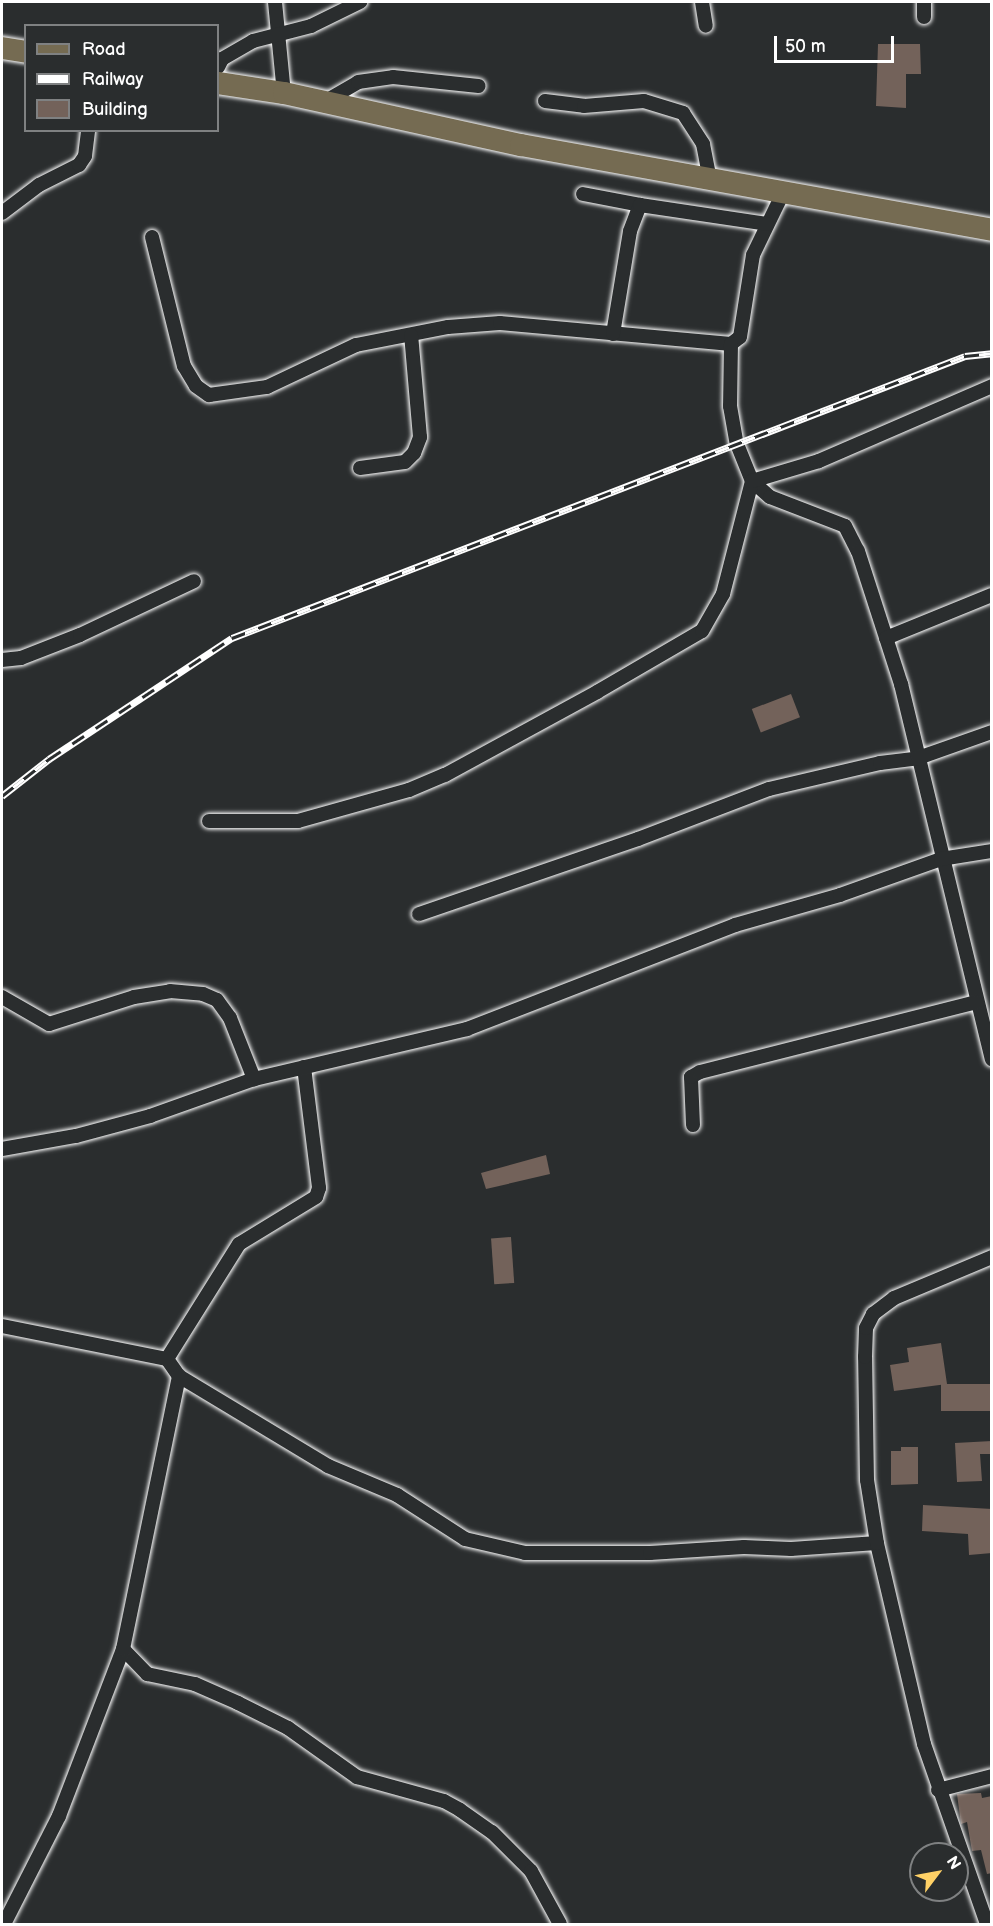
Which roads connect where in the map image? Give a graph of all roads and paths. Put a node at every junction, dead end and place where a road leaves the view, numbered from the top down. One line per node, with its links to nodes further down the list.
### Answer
1 (275, 2): 7 (street)
2 (360, 2): 7 (street)
3 (702, 2): 6 (street)
4 (924, 2): 5 (street)
5 (924, 17)
6 (706, 26)
7 (276, 37): 10 (street); 13 (street)
8 (2, 48): 9 (main road)
9 (24, 52)
10 (219, 65)
11 (219, 83): 13 (main road)
12 (479, 86): 15 (street)
13 (284, 93): 15 (main road)
14 (545, 101): 17 (street)
15 (324, 102): 17 (main road)
16 (88, 132): 21 (street)
17 (710, 179): 18 (main road)
18 (784, 191): 22 (street); 23 (main road)
19 (583, 194): 20 (street)
20 (640, 205): 22 (street); 25 (street)
21 (2, 213)
22 (767, 224): 27 (street)
23 (992, 230)
24 (152, 237): 26 (street)
25 (613, 334): 26 (street); 27 (street)
26 (411, 335): 29 (street)
27 (731, 344): 30 (street)
28 (992, 386): 30 (street)
29 (360, 468)
30 (752, 481): 33 (street); 37 (street)
31 (194, 581): 34 (street)
32 (992, 595): 33 (street)
33 (886, 638): 36 (street)
34 (2, 660)
35 (992, 732): 36 (street)
36 (918, 758): 39 (street); 40 (street)
37 (209, 821)
38 (992, 851): 39 (street)
39 (940, 859): 42 (street); 44 (street)
40 (419, 914)
41 (2, 997): 45 (street)
42 (976, 1002): 43 (street); 46 (street)
43 (992, 1059)
44 (304, 1067): 45 (street); 50 (street)
45 (254, 1079): 47 (street)
46 (693, 1125)
47 (2, 1149)
48 (992, 1257): 52 (street)
49 (2, 1326): 50 (street)
50 (167, 1359): 51 (street)
51 (179, 1376): 52 (street); 53 (street)
52 (877, 1543): 55 (street)
53 (123, 1649): 56 (street); 57 (street)
54 (992, 1776): 55 (street)
55 (938, 1790): 58 (street)
56 (4, 1924)
57 (560, 1924)
58 (987, 1924)

